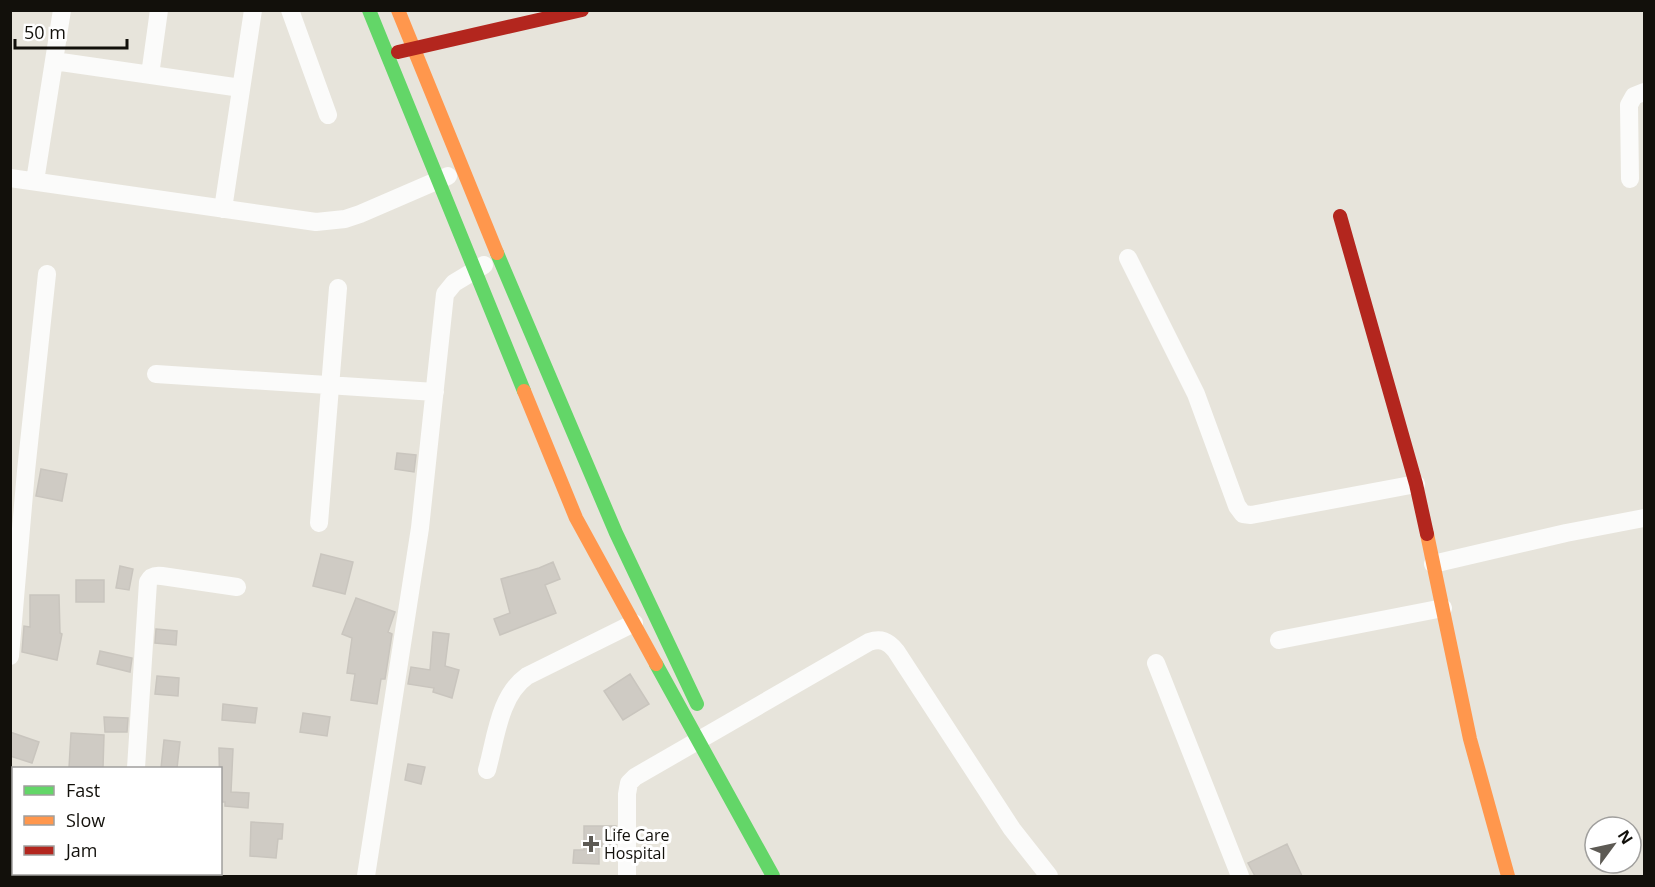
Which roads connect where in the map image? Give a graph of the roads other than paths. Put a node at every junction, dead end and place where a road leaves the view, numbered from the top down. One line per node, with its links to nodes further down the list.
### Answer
1 (62, 10): 10 (street)
2 (159, 10): 11 (street)
3 (253, 10): 12 (street)
4 (290, 10): 14 (street)
5 (369, 10): 9 (street)
6 (398, 10): 8 (street)
7 (582, 10): 8 (street)
8 (413, 47): 9 (street); 15 (street)
9 (387, 55): 19 (street)
10 (54, 61): 11 (street); 18 (street)
11 (150, 75): 12 (street)
12 (241, 88): 20 (street)
13 (1644, 92): 17 (street)
14 (328, 116)
15 (463, 170): 19 (street); 22 (street)
16 (10, 178): 18 (street)
17 (1630, 179)
18 (35, 181): 20 (street)
19 (438, 181): 20 (street); 24 (street)
20 (223, 209)
21 (1340, 216): 30 (street)
22 (499, 256): 24 (street); 40 (street)
23 (1128, 258): 30 (street)
24 (475, 270): 29 (street); 36 (street)
25 (47, 274): 38 (street)
26 (338, 288): 28 (street)
27 (156, 374): 28 (street)
28 (330, 386): 29 (street); 32 (street)
29 (435, 393): 43 (street)
30 (1416, 484): 33 (street)
31 (1644, 518): 33 (street)
32 (319, 523)
33 (1433, 564): 35 (street)
34 (237, 587): 41 (street)
35 (1443, 608): 37 (street); 48 (street)
36 (634, 623): 40 (street); 42 (street)
37 (1279, 640)
38 (10, 656)
39 (1156, 663): 47 (street)
40 (707, 730): 44 (street); 45 (street); 46 (street)
41 (136, 767)
42 (487, 770)
43 (366, 876)
44 (627, 876)
45 (773, 876)
46 (1049, 876)
47 (1240, 876)
48 (1508, 876)

